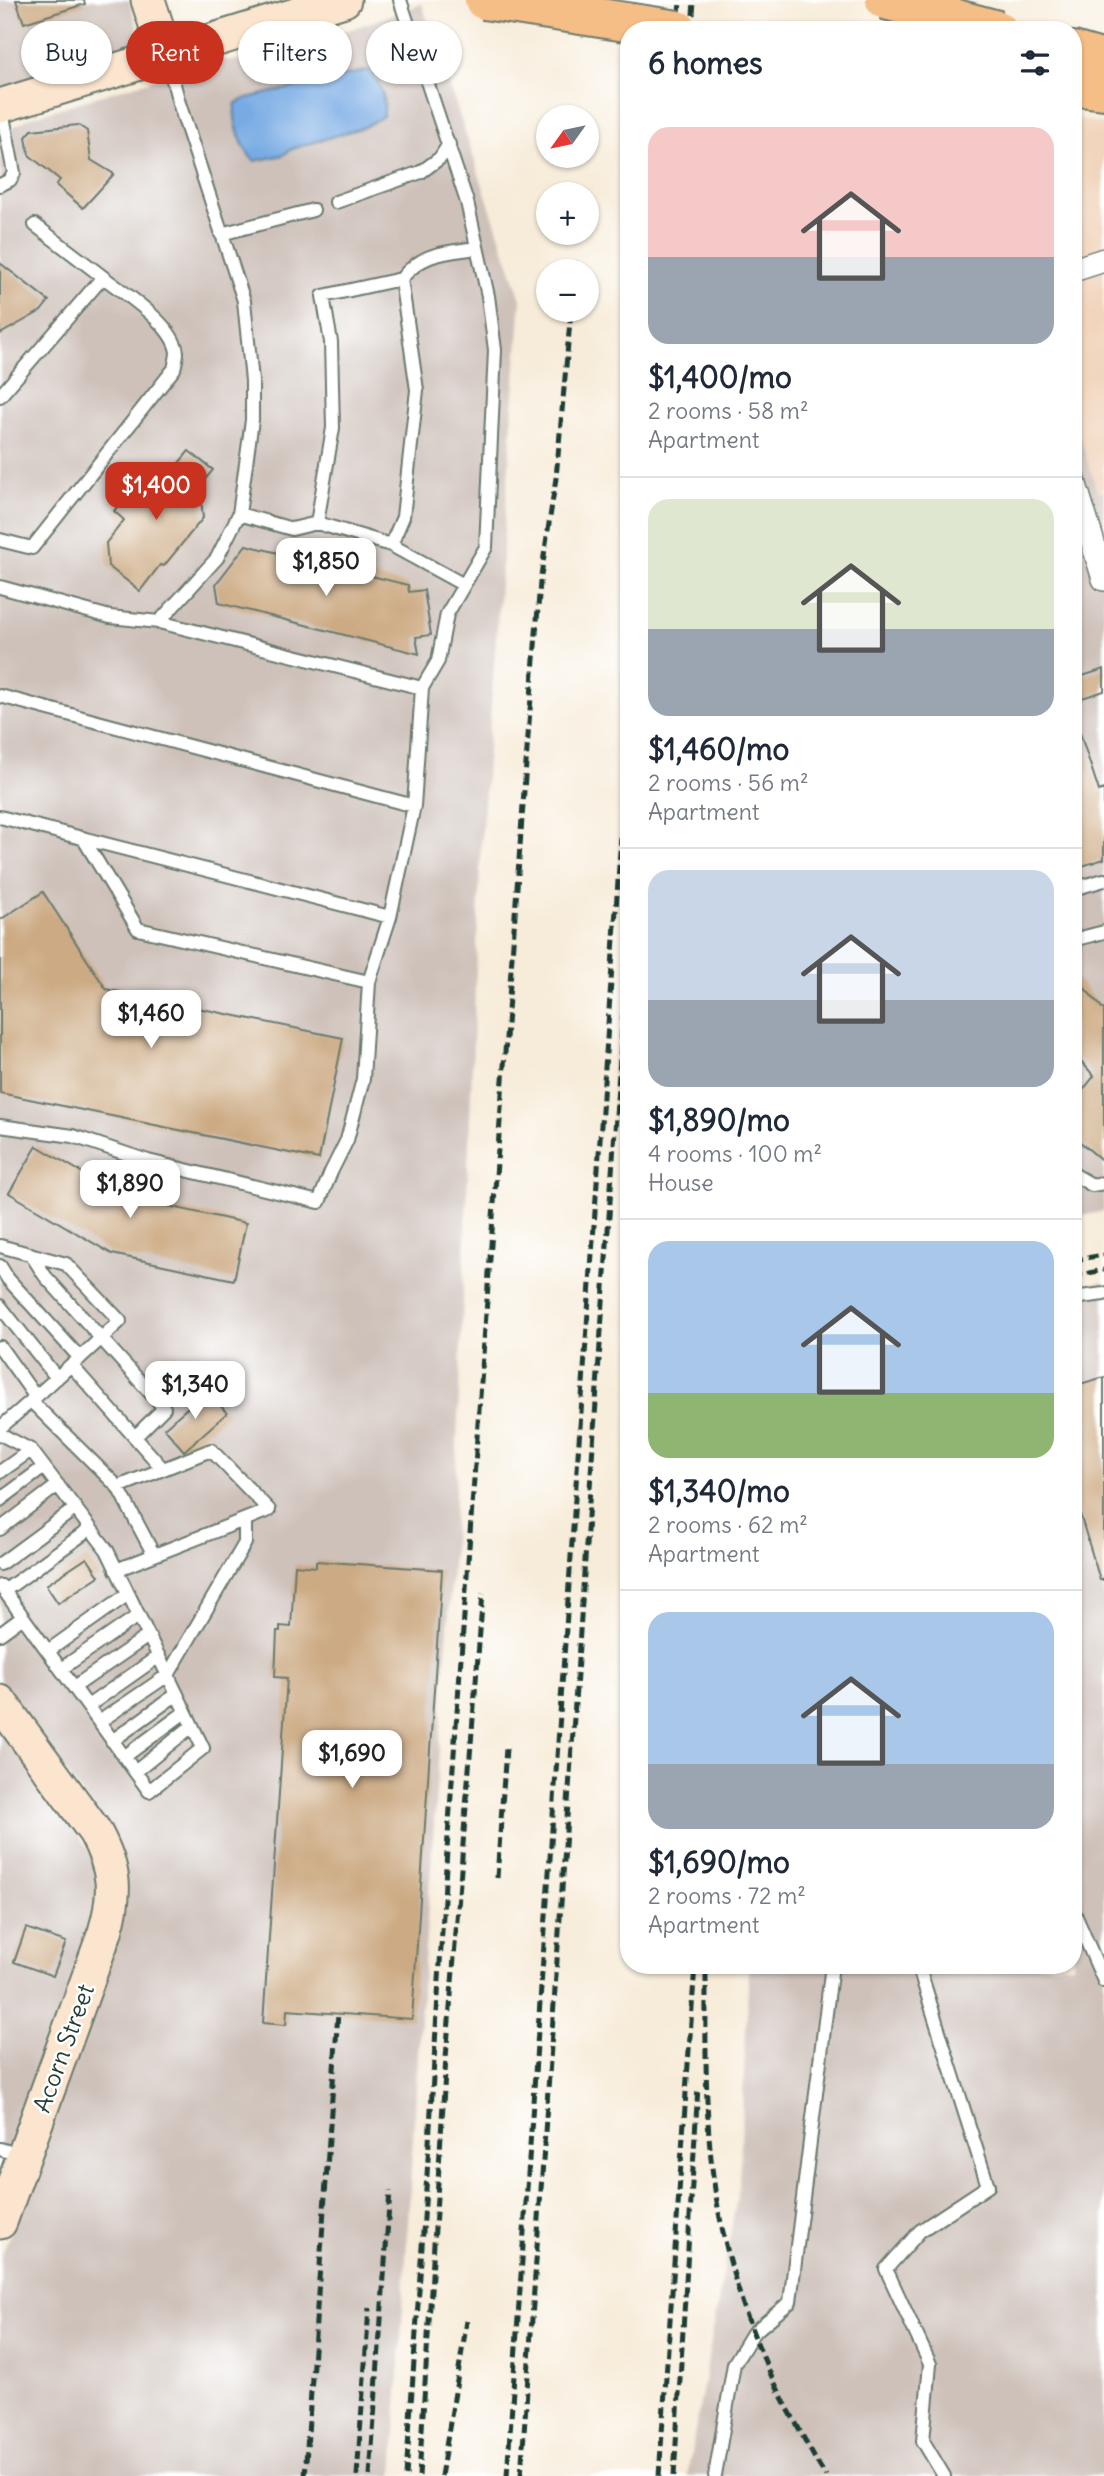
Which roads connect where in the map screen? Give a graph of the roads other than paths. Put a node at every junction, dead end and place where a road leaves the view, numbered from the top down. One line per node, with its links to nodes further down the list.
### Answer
1 (148, 0): 7 (street)
2 (344, 0): 11 (street)
3 (400, 0): 19 (lane)
4 (484, 0): 10 (highway, bridge)
5 (885, 0): 9 (highway, bridge)
6 (923, 0): 8 (street)
7 (155, 21)
8 (930, 21)
9 (964, 21)
10 (620, 22)
11 (224, 37)
12 (1082, 54): 13 (highway)
13 (1104, 60)
14 (126, 67): 18 (street)
15 (174, 84): 24 (lane)
16 (1082, 87): 17 (highway)
17 (1104, 90)
18 (0, 106): 20 (lane)
19 (449, 144): 21 (lane); 25 (lane)
20 (0, 185)
21 (337, 202)
22 (313, 210): 24 (lane)
23 (34, 225): 28 (lane)
24 (221, 234): 31 (lane)
25 (477, 248): 29 (lane); 37 (lane)
26 (1104, 260): 27 (street)
27 (1082, 267)
28 (103, 277): 30 (lane); 34 (lane)
29 (401, 279): 33 (lane); 35 (lane)
30 (0, 397)
31 (239, 514): 33 (lane); 39 (lane)
32 (1087, 516): 36 (street)
33 (317, 523): 35 (lane)
34 (0, 540)
35 (391, 545): 37 (lane)
36 (1104, 579)
37 (464, 585): 40 (lane)
38 (0, 587): 39 (lane)
39 (159, 622): 40 (lane)
40 (422, 688): 42 (lane)
41 (0, 696): 42 (lane)
42 (414, 806): 47 (lane)
43 (0, 817): 44 (lane)
44 (83, 838): 47 (lane); 50 (lane)
45 (1104, 880): 46 (lane)
46 (1082, 886)
47 (390, 918): 50 (lane)
48 (1104, 932): 49 (lane)
49 (1082, 938)
50 (369, 982): 51 (lane)
51 (0, 1126)
52 (1082, 1179): 53 (lane)
53 (1104, 1183)
54 (0, 1246): 55 (lane)
55 (31, 1254): 60 (lane); 60 (lane)
56 (0, 1266): 62 (lane)
57 (1104, 1294): 58 (lane)
58 (1082, 1297)
59 (0, 1306): 63 (lane)
60 (100, 1339): 62 (lane); 67 (lane)
61 (0, 1347): 64 (lane)
62 (76, 1362): 63 (lane); 67 (lane)
63 (57, 1378): 64 (lane)
64 (33, 1399): 65 (lane); 73 (lane)
65 (0, 1428)
66 (0, 1434): 68 (lane)
67 (135, 1437): 70 (lane)
68 (31, 1450): 69 (lane); 71 (lane)
69 (44, 1467): 72 (lane); 74 (lane)
70 (163, 1469): 73 (lane); 76 (lane)
71 (0, 1472)
72 (58, 1485): 75 (lane); 78 (lane)
73 (118, 1486): 79 (lane)
74 (0, 1500)
75 (75, 1508): 77 (lane); 80 (lane)
76 (245, 1520): 79 (lane); 91 (lane)
77 (90, 1528): 81 (lane); 82 (lane)
78 (0, 1529)
79 (154, 1555): 81 (lane)
80 (0, 1563)
81 (116, 1570): 83 (lane)
82 (2, 1588): 85 (lane)
83 (128, 1594): 84 (lane); 88 (lane)
84 (139, 1615): 87 (lane); 90 (lane)
85 (23, 1617): 86 (lane); 88 (lane)
86 (0, 1634)
87 (148, 1636): 89 (lane); 92 (lane)
88 (48, 1651): 90 (lane)
89 (159, 1656): 91 (lane); 95 (lane)
90 (61, 1669): 92 (lane)
91 (167, 1675): 93 (lane); 97 (lane)
92 (74, 1687): 95 (lane)
93 (177, 1694): 96 (lane); 99 (lane)
94 (0, 1702): 106 (street, Acorn Street)
95 (88, 1706): 97 (lane)
96 (185, 1712): 98 (lane); 100 (lane)
97 (99, 1722): 99 (lane)
98 (192, 1726): 101 (lane); 101 (lane)
99 (112, 1741): 100 (lane)
100 (124, 1757): 101 (lane)
101 (135, 1772)
102 (1082, 1931): 105 (lane)
103 (831, 1974): 108 (lane)
104 (921, 1974): 109 (lane)
105 (1104, 1982)
106 (12, 2153): 107 (street, Acorn Street)
107 (0, 2222)
108 (715, 2476)
109 (944, 2476)

